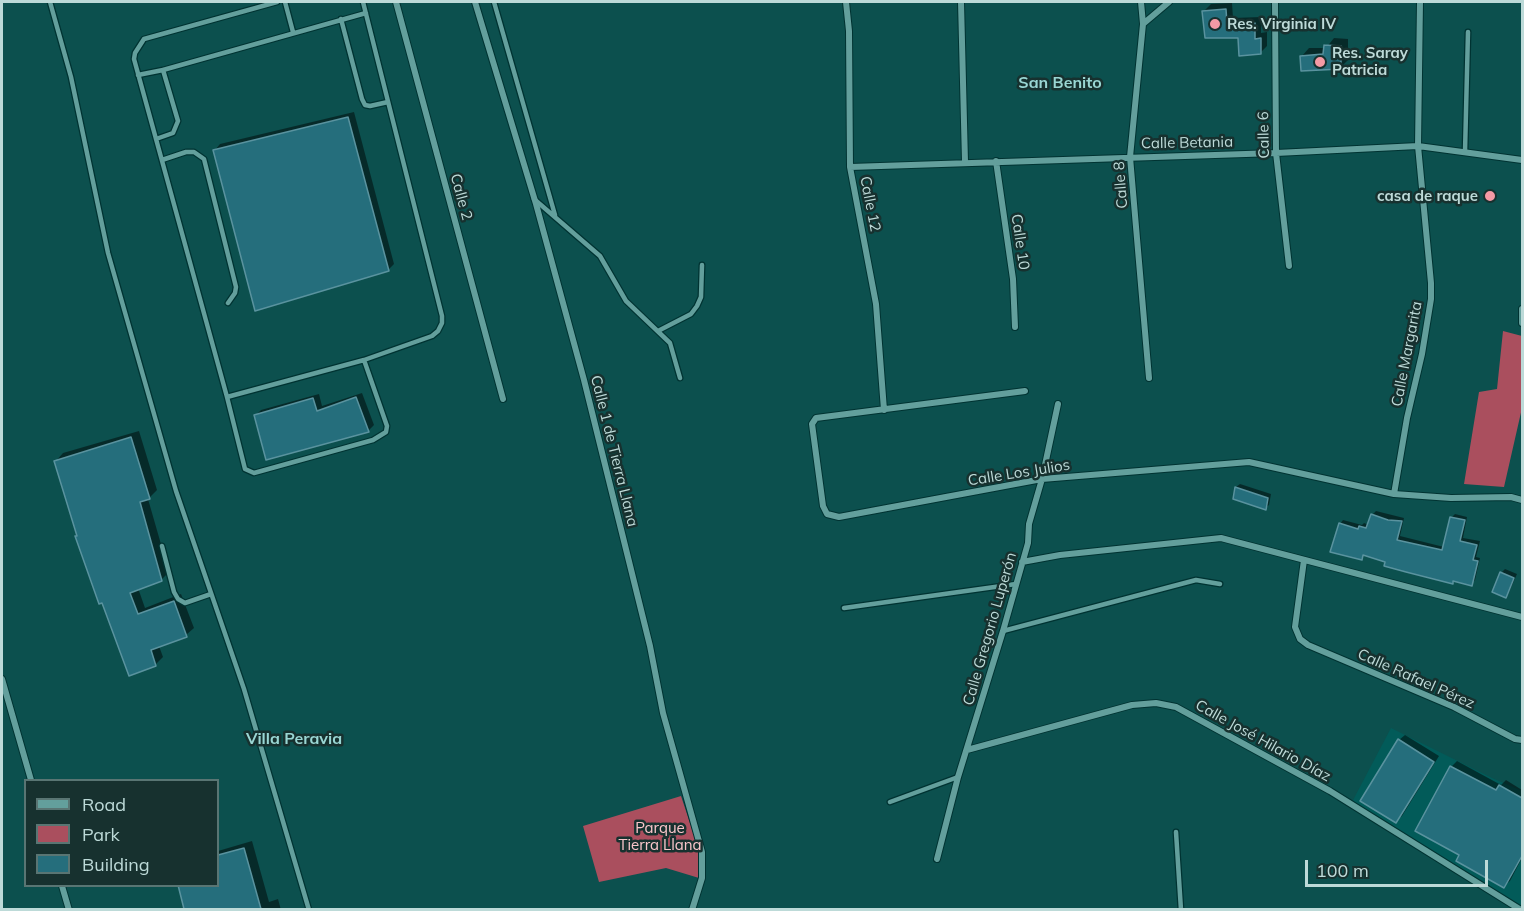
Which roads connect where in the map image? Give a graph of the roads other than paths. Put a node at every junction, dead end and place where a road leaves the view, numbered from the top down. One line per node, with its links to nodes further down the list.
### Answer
1 (50, 2): 57 (lane)
2 (277, 2): 20 (lane)
3 (285, 2): 17 (lane)
4 (363, 2): 14 (lane)
5 (396, 2): 46 (street, Calle 2)
6 (475, 2): 32 (street, Calle 1 de Tierra Llana)
7 (494, 2): 33 (lane)
8 (846, 2): 31 (street, Calle 12)
9 (961, 2): 30 (street)
10 (1141, 2): 16 (street, Calle 8)
11 (1169, 2): 16 (street)
12 (1275, 2): 25 (street, Calle 6)
13 (1420, 2): 23 (street, Calle Margarita)
14 (366, 13): 15 (lane); 21 (lane)
15 (341, 19): 17 (lane); 21 (lane)
16 (1143, 24): 26 (street, Calle 8)
17 (293, 32): 19 (lane)
18 (1468, 32): 24 (lane)
19 (163, 70): 20 (lane); 22 (lane)
20 (138, 75): 22 (lane)
21 (388, 102): 41 (lane)
22 (156, 139): 27 (lane)
23 (1418, 146): 24 (street, Calle Betania); 25 (street, Calle Betania); 50 (street, Calle Margarita)
24 (1465, 152): 28 (street, Calle Betania)
25 (1275, 153): 26 (street, Calle Betania); 35 (street, Calle 6)
26 (1130, 157): 29 (street, Calle Betania); 43 (street, Calle 8)
27 (162, 160): 36 (lane); 45 (lane)
28 (1522, 160)
29 (996, 161): 30 (street, Calle Betania); 39 (street, Calle 10)
30 (965, 162): 31 (street, Calle Betania)
31 (850, 167): 48 (street, Calle 12)
32 (534, 199): 33 (lane); 72 (street, Calle 1 de Tierra Llana)
33 (555, 215): 40 (lane)
34 (702, 265): 40 (lane)
35 (1289, 266)
36 (228, 303)
37 (1522, 309): 38 (street)
38 (1522, 323)
39 (1015, 327)
40 (658, 331): 42 (lane)
41 (364, 360): 45 (lane); 45 (lane)
42 (680, 378)
43 (1149, 378)
44 (1025, 391): 48 (street, Calle Los Julios)
45 (227, 397)
46 (503, 399)
47 (1058, 404): 49 (street, Calle Gregorio Luperón)
48 (884, 410): 49 (street, Calle Los Julios)
49 (1042, 479): 50 (street, Calle Los Julios); 54 (street, Calle Gregorio Luperón)
50 (1394, 494): 51 (street, Calle Los Julios)
51 (1522, 500)
52 (162, 546): 57 (lane)
53 (1304, 560): 54 (street); 59 (street); 62 (street, Calle Rafael Pérez)
54 (1022, 562): 55 (street, Calle Gregorio Luperón)
55 (1016, 584): 58 (lane); 60 (street, Calle Gregorio Luperón)
56 (1220, 584): 60 (lane)
57 (211, 594): 71 (lane)
58 (844, 608)
59 (1522, 617)
60 (1003, 631): 63 (street, Calle Gregorio Luperón)
61 (2, 679): 65 (street)
62 (1522, 740)
63 (967, 750): 64 (street, Calle Gregorio Luperón); 74 (street, Calle José Hilario Díaz)
64 (958, 777): 66 (lane); 68 (street, Calle Gregorio Luperón)
65 (31, 779)
66 (890, 802)
67 (1176, 832): 73 (lane)
68 (937, 858)
69 (63, 887): 70 (street)
70 (69, 909)
71 (309, 909)
72 (692, 909)
73 (1181, 909)
74 (1521, 909)

